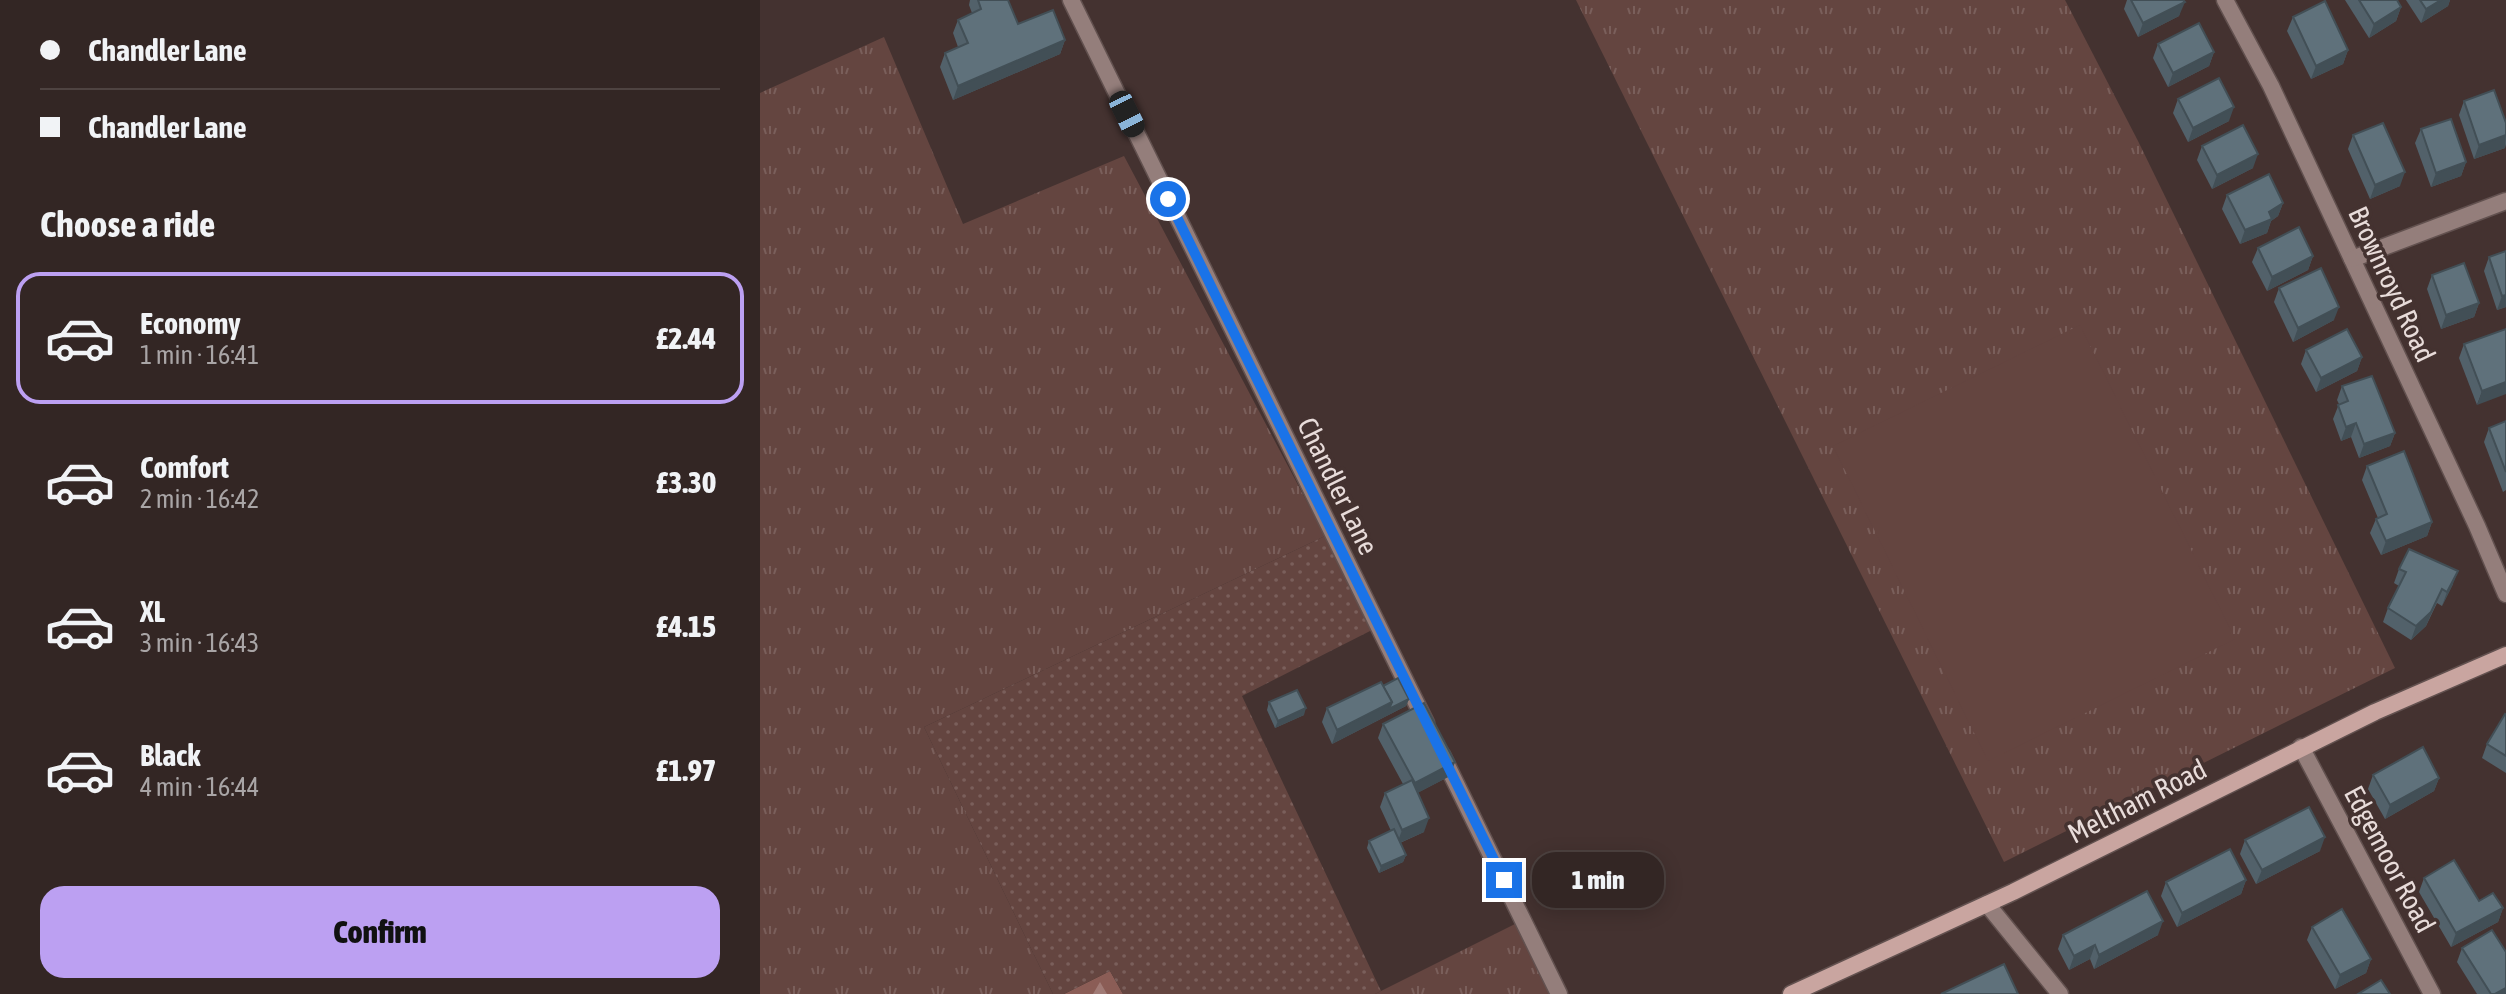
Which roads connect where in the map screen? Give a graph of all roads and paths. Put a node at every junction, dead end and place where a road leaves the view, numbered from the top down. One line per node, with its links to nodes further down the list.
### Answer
1 (1071, 0): 9 (street, Chandler Lane)
2 (2232, 3): 4 (street, Brownroyd Road)
3 (2506, 201): 4 (street)
4 (2352, 259): 5 (street, Brownroyd Road)
5 (2506, 594)
6 (2506, 655): 7 (street, Meltham Road)
7 (2301, 747): 8 (street, Meltham Road); 12 (street, Edgemoor Road)
8 (1987, 904): 10 (street, Meltham Road); 11 (street)
9 (1559, 994)
10 (1791, 994)
11 (2060, 994)
12 (2432, 994)

